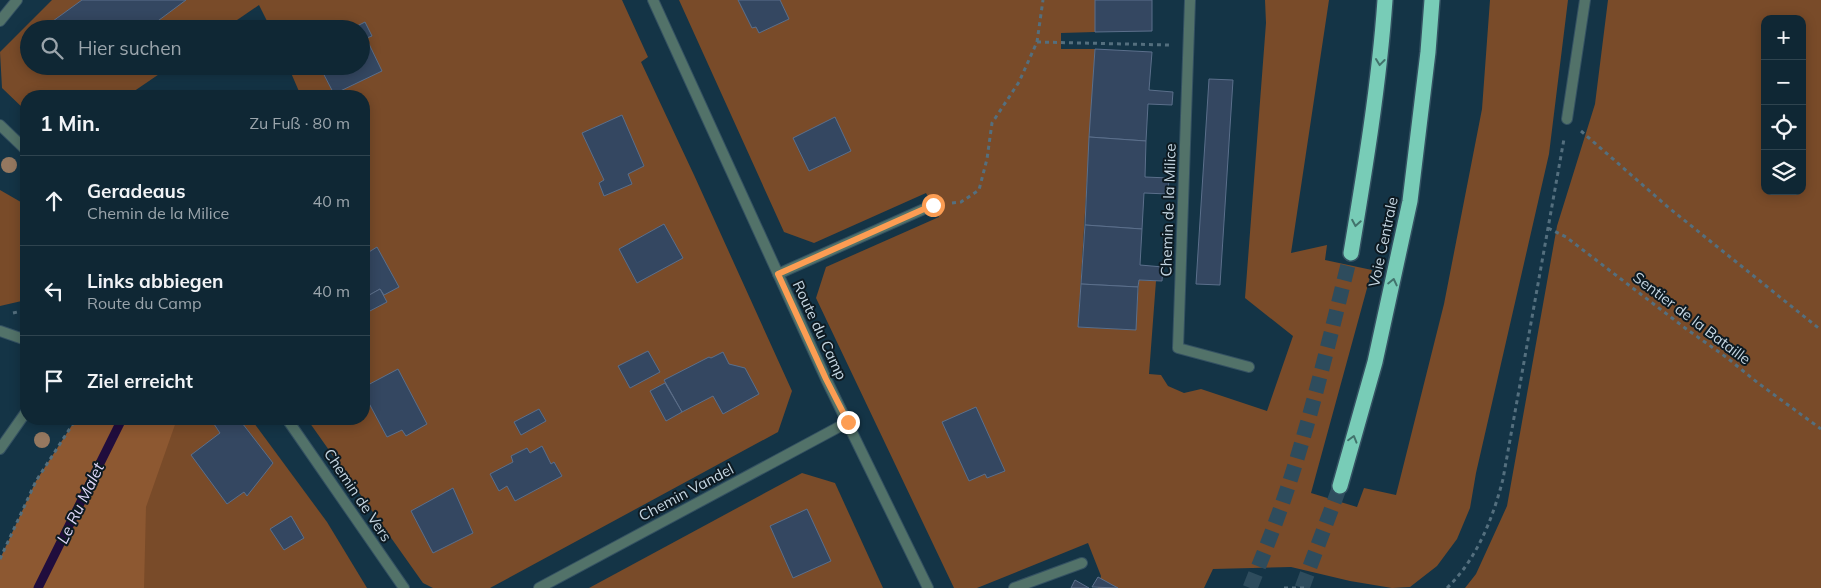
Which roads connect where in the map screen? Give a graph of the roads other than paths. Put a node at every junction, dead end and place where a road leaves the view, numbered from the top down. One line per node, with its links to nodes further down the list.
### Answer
1 (653, 0): 15 (street, Route du Camp)
2 (1190, 0): 18 (street, Chemin de la Milice)
3 (1385, 0): 14 (highway, Voie Centrale, one-way to 14)
4 (1432, 0): 12 (highway, Voie Centrale)
5 (1439, 0): 12 (highway)
6 (1585, 0): 9 (street)
7 (14, 1): 8 (street)
8 (0, 21)
9 (1567, 119)
10 (0, 125): 11 (street)
11 (20, 144)
12 (1416, 157): 23 (highway, Voie Centrale, one-way to 12)
13 (933, 205): 15 (street)
14 (1351, 253)
15 (778, 274): 20 (street, Route du Camp)
16 (0, 331): 17 (street)
17 (20, 338)
18 (1249, 367)
19 (20, 421): 22 (street)
20 (848, 422): 26 (street, Chemin Vandel); 27 (street, Route du Camp)
21 (291, 425): 25 (street, Chemin de Vers)
22 (0, 449)
23 (1340, 486)
24 (1082, 562): 28 (street)
25 (404, 588)
26 (539, 588)
27 (928, 588)
28 (1014, 588)

